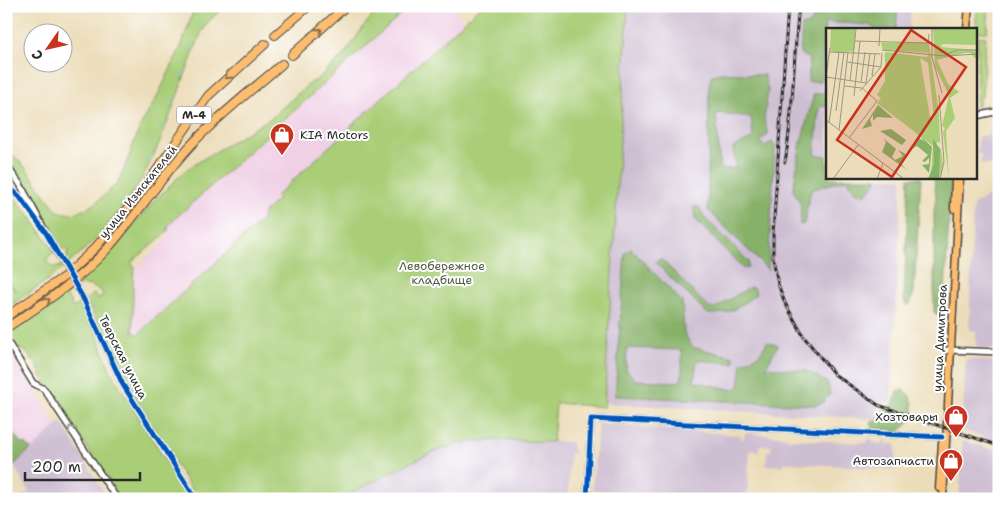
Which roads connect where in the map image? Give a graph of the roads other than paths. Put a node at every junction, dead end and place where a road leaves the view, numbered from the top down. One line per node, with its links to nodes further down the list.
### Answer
1 (310, 6): 7 (highway)
2 (346, 6): 9 (highway, one-way to 2)
3 (964, 6): 5 (main road)
4 (969, 6): 6 (main road)
5 (963, 28)
6 (968, 28)
7 (275, 35)
8 (264, 44): 18 (highway, улица Изыскателей / М-4, one-way to 18)
9 (292, 55)
10 (282, 64): 19 (highway, улица Изыскателей / М-4, one-way to 10)
11 (999, 111): 12 (street)
12 (978, 116)
13 (6, 165): 17 (street)
14 (956, 179): 21 (main road, улица Димитрова)
15 (960, 179): 21 (main road, улица Димитрова)
16 (6, 185): 17 (street)
17 (57, 253): 25 (street, Тверская улица, bridge)
18 (6, 317)
19 (6, 328)
20 (6, 342): 24 (street, one-way to 20)
21 (949, 350): 22 (street); 23 (main road, улица Димитрова); 28 (main road, улица Димитрова)
22 (999, 352)
23 (942, 437): 26 (street); 27 (main road, улица Димитрова)
24 (117, 499)
25 (196, 499)
26 (587, 499)
27 (939, 499)
28 (943, 499)

